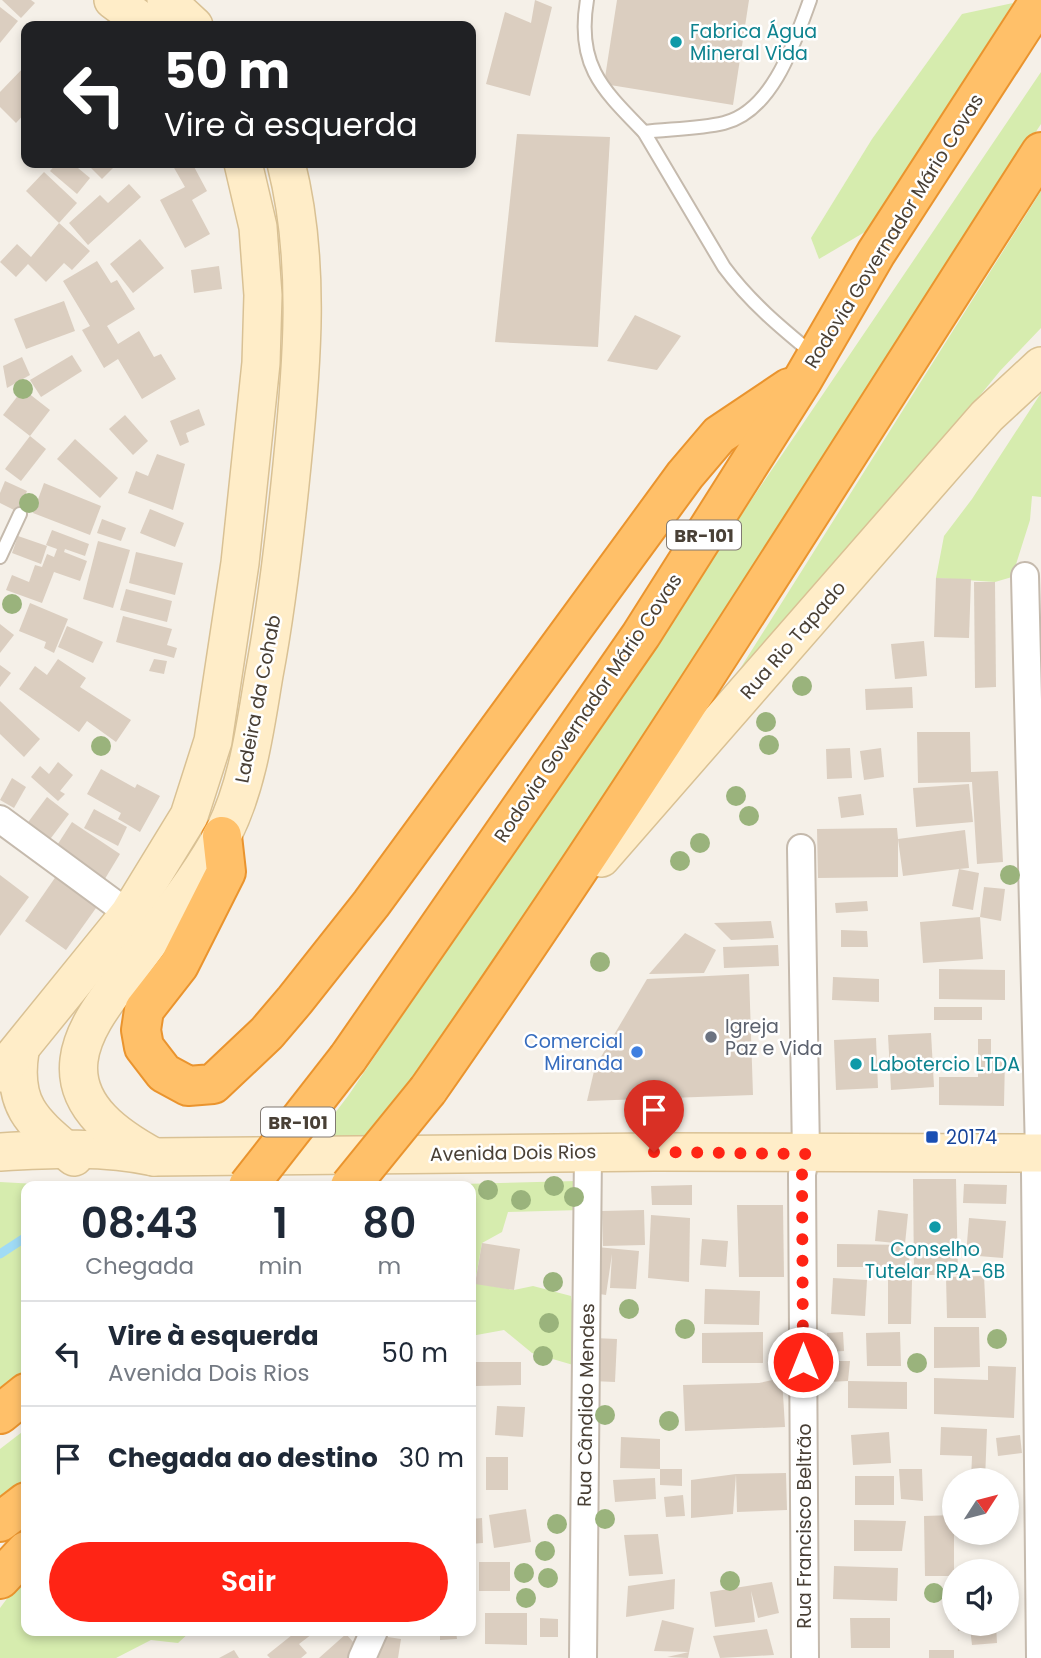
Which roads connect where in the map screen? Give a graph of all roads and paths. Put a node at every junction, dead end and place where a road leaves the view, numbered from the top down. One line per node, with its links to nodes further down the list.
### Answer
1 (113, 0): 6 (main road)
2 (166, 0): 7 (main road)
3 (587, 0): 8 (lane)
4 (810, 0): 8 (lane)
5 (1040, 0): 13 (highway, Rodovia Governador Mário Covas / BR-101)
6 (141, 21)
7 (189, 21)
8 (644, 132): 13 (lane)
9 (1041, 152): 21 (highway)
10 (244, 168): 20 (main road, Ladeira da Cohab)
11 (287, 168): 18 (main road, Ladeira da Cohab)
12 (1041, 366): 21 (main road, Rua Rio Tapado)
13 (809, 367): 18 (highway); 30 (highway, Rodovia Governador Mário Covas / BR-101, bridge)
14 (20, 514): 15 (lane)
15 (0, 557)
16 (1025, 576): 25 (street)
17 (0, 819): 20 (street)
18 (222, 836): 28 (main road, Ladeira da Cohab)
19 (801, 848): 26 (street, Rua Francisco Beltrão)
20 (129, 915): 22 (main road, Ladeira da Cohab)
21 (549, 917): 31 (highway, bridge)
22 (10, 1062): 27 (main road)
23 (0, 1152): 27 (main road, Avenida Dois Rios)
24 (588, 1152): 26 (main road, Avenida Dois Rios); 28 (main road, Avenida Dois Rios); 40 (street, Rua Cândido Mendes)
25 (1040, 1153): 26 (main road, Avenida Dois Rios); 42 (street)
26 (806, 1154): 41 (street, Rua Francisco Beltrão)
27 (76, 1157): 28 (main road, Avenida Dois Rios); 29 (main road, Avenida Dois Rios)
28 (154, 1157)
29 (0, 1164)
30 (252, 1181)
31 (354, 1181)
32 (21, 1397): 33 (highway)
33 (0, 1414)
34 (21, 1506): 35 (highway)
35 (0, 1522)
36 (21, 1556): 37 (highway)
37 (0, 1579)
38 (372, 1636): 39 (street)
39 (362, 1658)
40 (583, 1658)
41 (805, 1658)
42 (1040, 1658)

